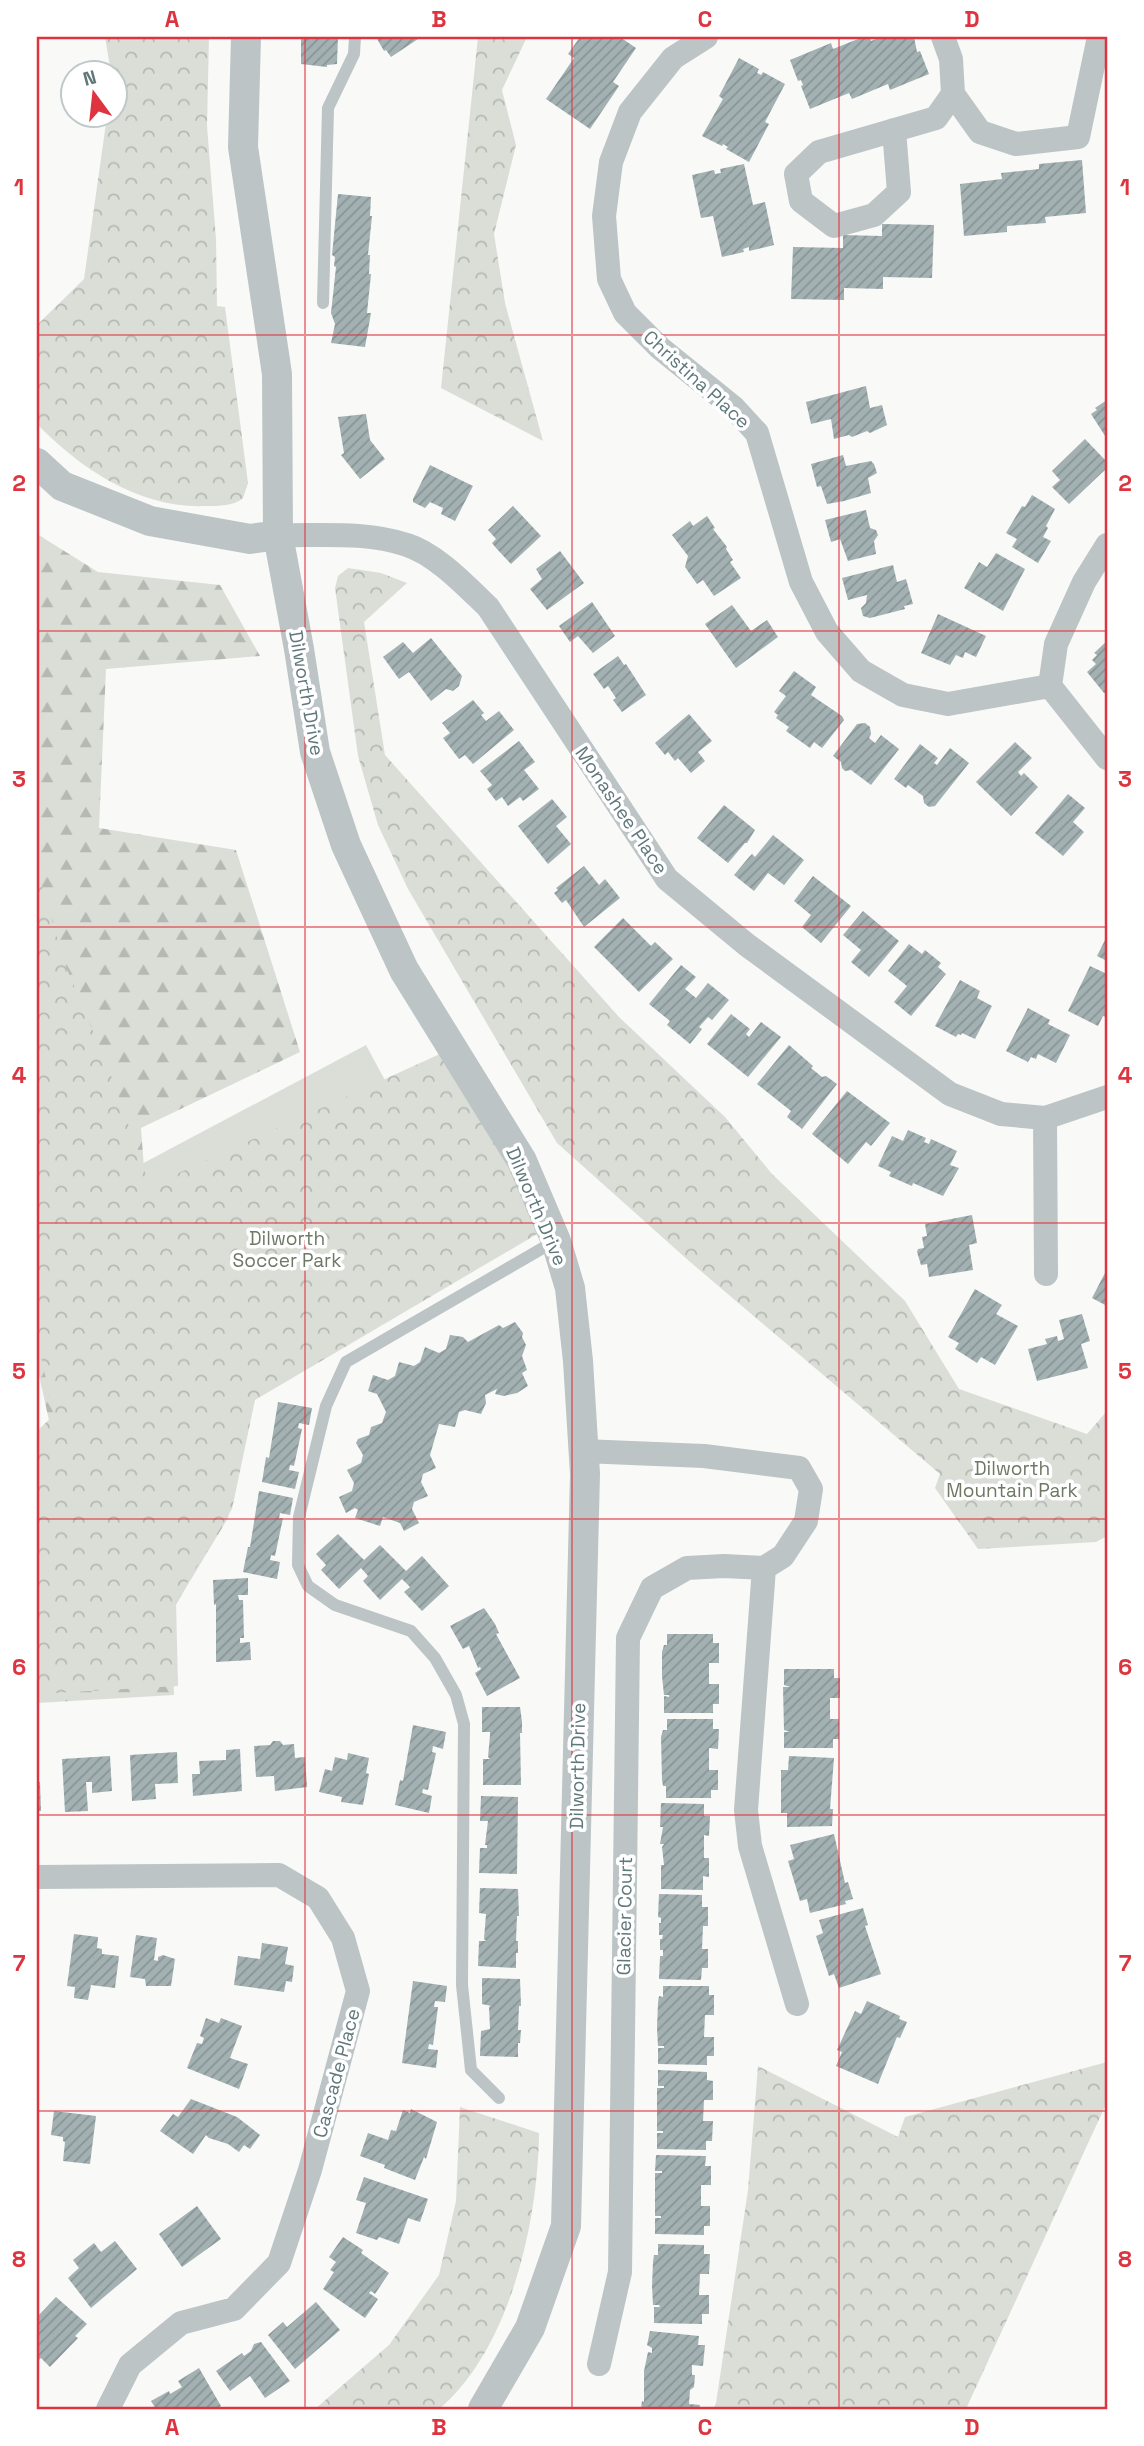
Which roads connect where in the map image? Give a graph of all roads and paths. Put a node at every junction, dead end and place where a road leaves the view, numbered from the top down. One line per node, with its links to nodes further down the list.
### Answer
1 (246, 37): 10 (street, Dilworth Drive)
2 (355, 37): 8 (lane)
3 (706, 37): 12 (street, Christina Place)
4 (943, 37): 6 (street)
5 (1099, 37): 6 (street)
6 (953, 94): 7 (street)
7 (894, 130): 7 (street)
8 (323, 303)
9 (37, 463): 10 (street)
10 (278, 535): 15 (street, Monashee Place); 16 (street, Dilworth Drive)
11 (1107, 545): 12 (street)
12 (1050, 686): 13 (street)
13 (1107, 758)
14 (1107, 1097): 15 (street, Monashee Place)
15 (1045, 1118): 17 (street)
16 (556, 1241): 18 (street, Dilworth Drive); 22 (lane)
17 (1046, 1274)
18 (583, 1451): 19 (street); 25 (street, Dilworth Drive)
19 (764, 1568): 21 (street); 23 (street, Glacier Court)
20 (37, 1877): 24 (street, Cascade Place)
21 (797, 2004)
22 (499, 2098)
23 (599, 2364)
24 (108, 2409)
25 (483, 2409)

